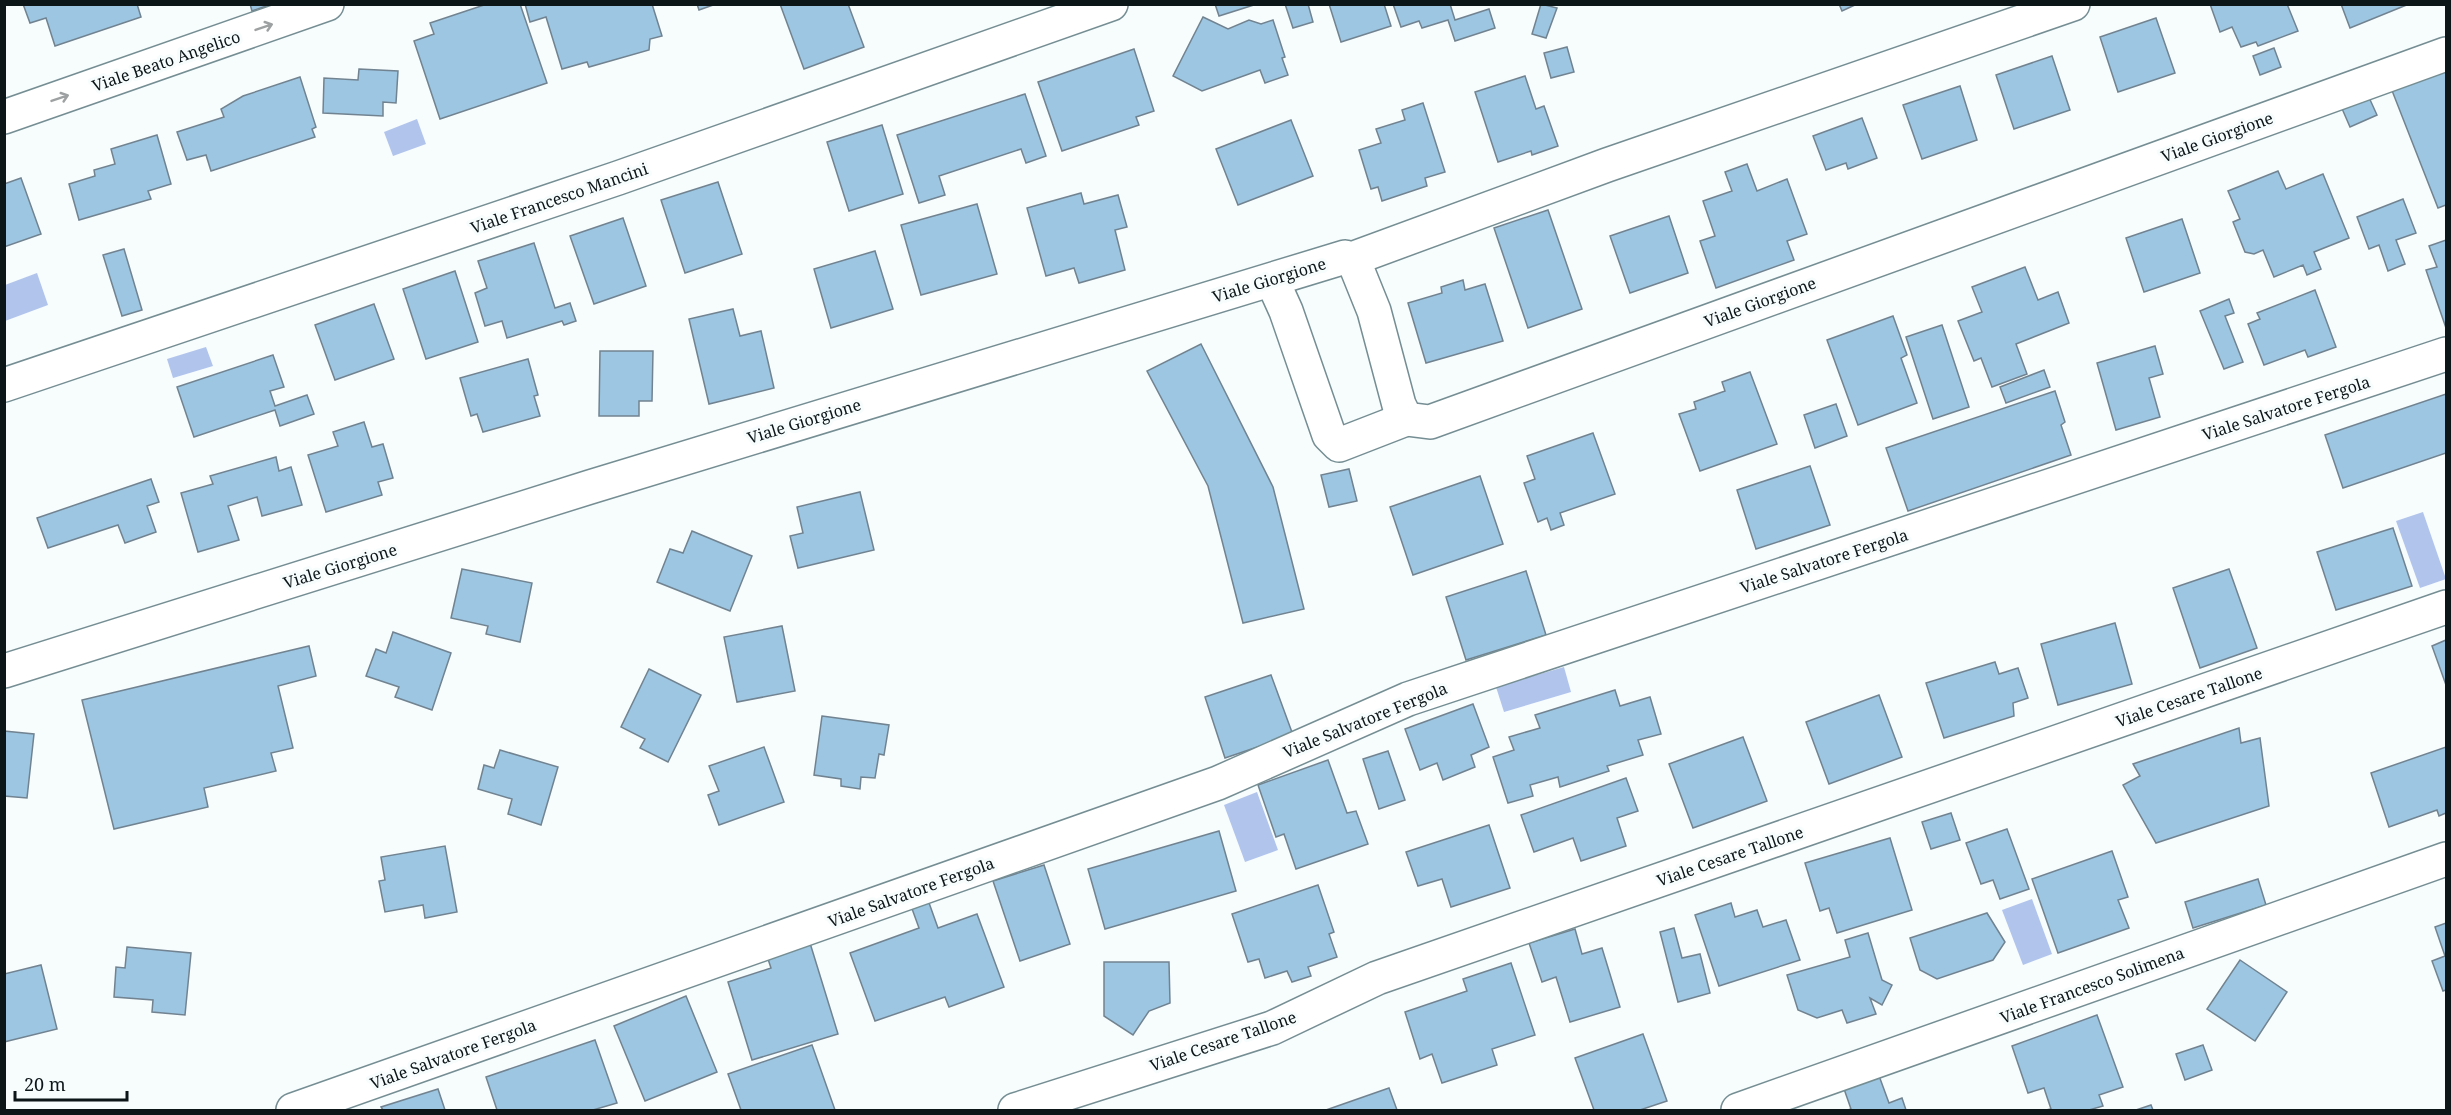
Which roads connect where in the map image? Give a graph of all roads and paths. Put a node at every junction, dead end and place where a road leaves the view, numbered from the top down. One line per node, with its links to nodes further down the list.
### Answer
1 (327, 4): 5 (street, Viale Beato Angelico, one-way to 1)
2 (1111, 4): 9 (street, Viale Francesco Mancini)
3 (2073, 4): 6 (street)
4 (2446, 54): 10 (street, Viale Giorgione)
5 (4, 117)
6 (1349, 260): 7 (street, Viale Giorgione); 10 (street, Viale Giorgione)
7 (1272, 280): 10 (street); 12 (street, Viale Giorgione)
8 (2446, 354): 14 (street, Viale Salvatore Fergola)
9 (4, 385)
10 (1406, 419)
11 (2446, 608): 15 (street, Viale Cesare Tallone)
12 (4, 671)
13 (2446, 859): 16 (street, Viale Francesco Solimena)
14 (293, 1110)
15 (1016, 1110)
16 (1738, 1110)

